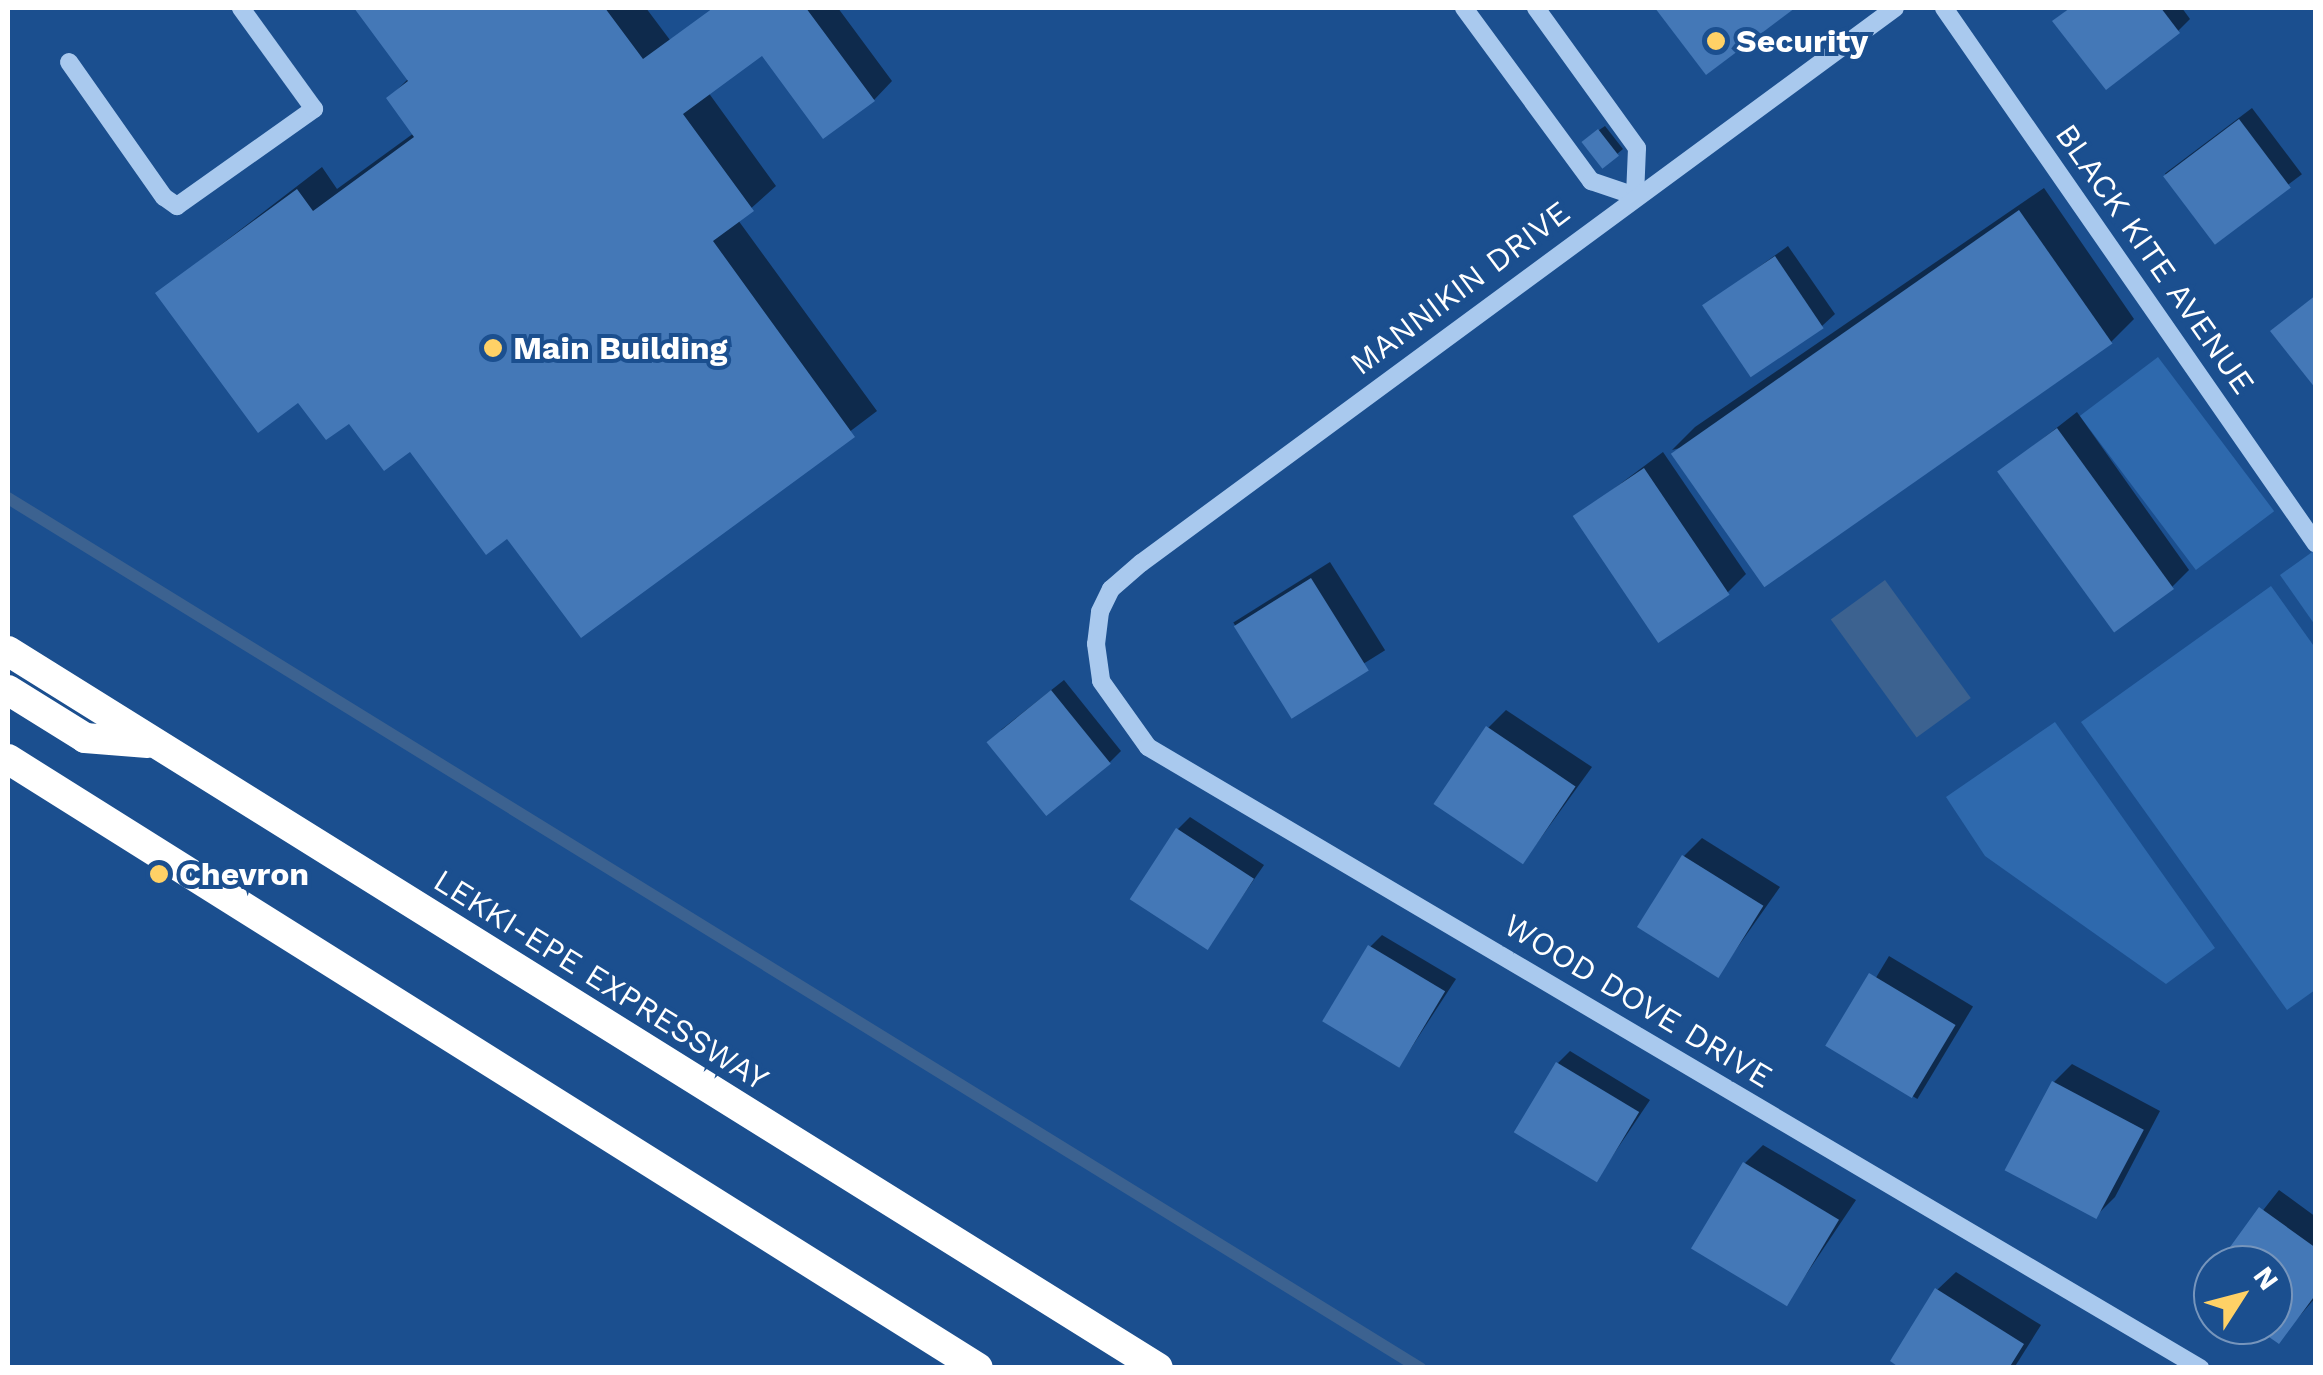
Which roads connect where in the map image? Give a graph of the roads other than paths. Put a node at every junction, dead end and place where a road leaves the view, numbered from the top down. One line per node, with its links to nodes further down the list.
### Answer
1 (241, 8): 6 (lane)
2 (1464, 8): 7 (lane)
3 (1536, 8): 7 (lane)
4 (1896, 8): 7 (lane, MANNIKIN DRIVE)
5 (1944, 8): 8 (lane, BLACK KITE AVENUE)
6 (70, 62)
7 (1635, 196): 9 (lane, MANNIKIN DRIVE)
8 (2316, 544)
9 (1096, 644): 16 (lane, WOOD DOVE DRIVE)
10 (8, 651): 12 (highway, LEKKI-EPE EXPRESSWAY)
11 (8, 690): 12 (highway)
12 (156, 744): 15 (highway, LEKKI-EPE EXPRESSWAY)
13 (8, 759): 14 (highway)
14 (978, 1368)
15 (1158, 1368)
16 (2200, 1368)

